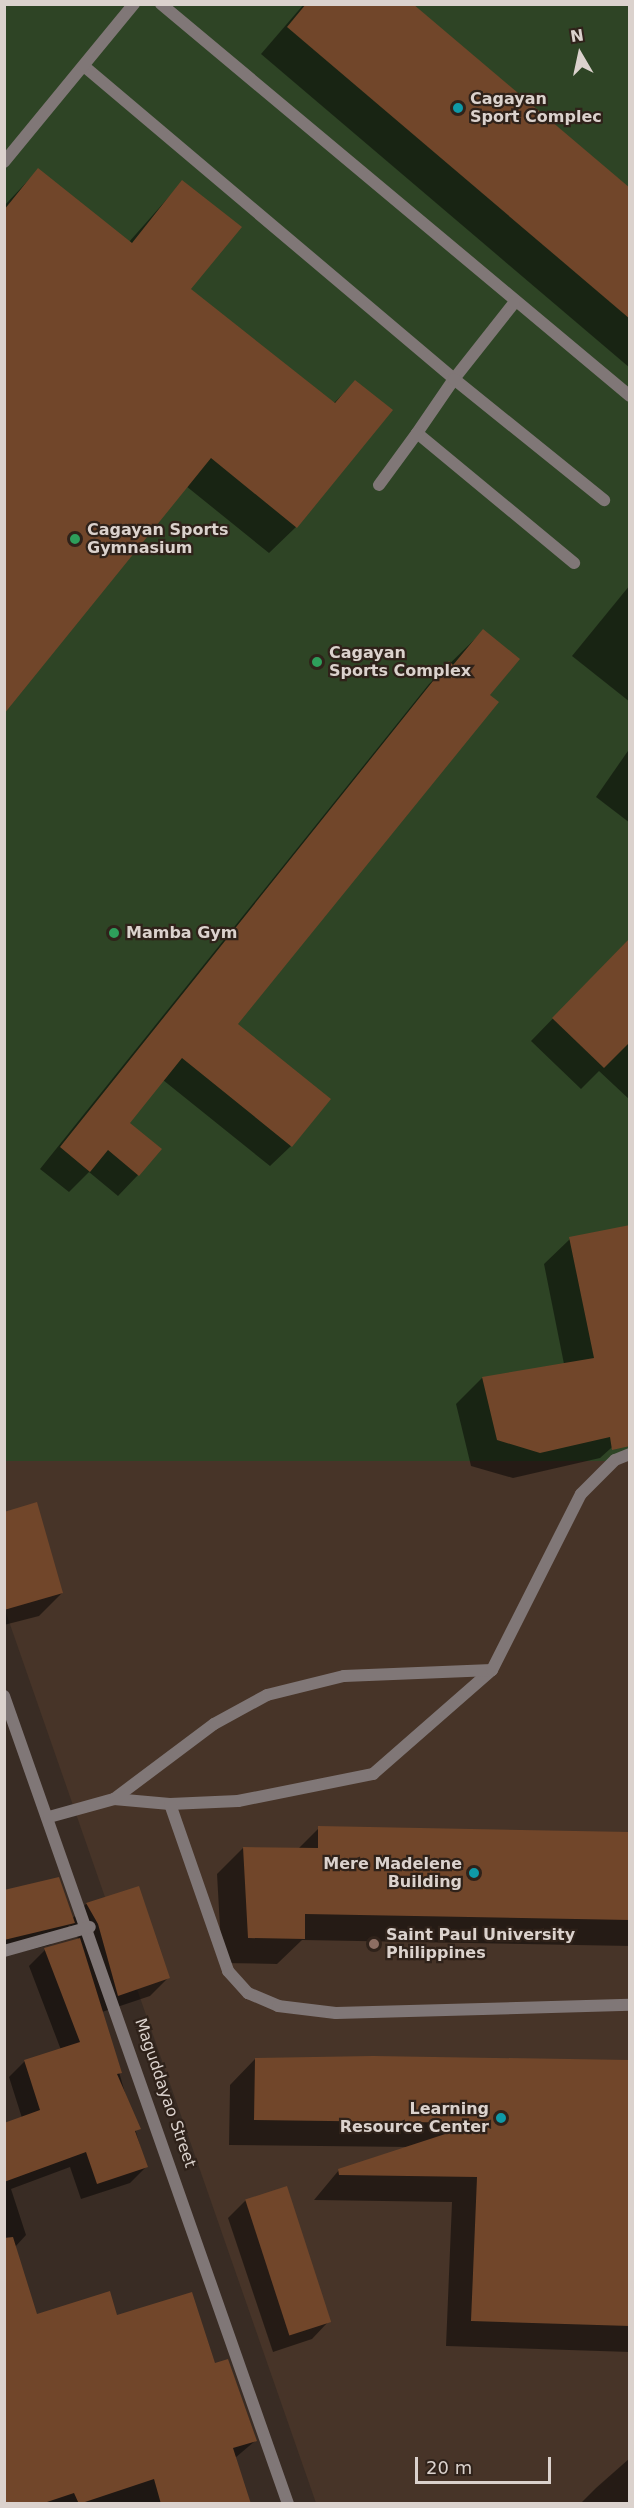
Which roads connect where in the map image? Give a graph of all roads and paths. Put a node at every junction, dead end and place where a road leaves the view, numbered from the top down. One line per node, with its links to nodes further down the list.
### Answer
1 (134, 4): 3 (street)
2 (161, 4): 5 (street)
3 (85, 66): 4 (street); 6 (street)
4 (4, 162)
5 (514, 303): 6 (street); 7 (street)
6 (454, 379): 8 (street); 10 (street)
7 (630, 396)
8 (417, 433): 9 (street); 11 (street)
9 (379, 485)
10 (603, 500)
11 (574, 563)
12 (630, 1454): 13 (street)
13 (492, 1670): 15 (street); 16 (street)
14 (4, 1696): 17 (street, Maguddayao Street)
15 (114, 1799): 16 (street); 17 (street)
16 (170, 1804): 20 (street)
17 (49, 1817): 18 (street, Maguddayao Street)
18 (90, 1927): 19 (street); 21 (street, Maguddayao Street)
19 (4, 1951)
20 (630, 2005)
21 (288, 2504)

